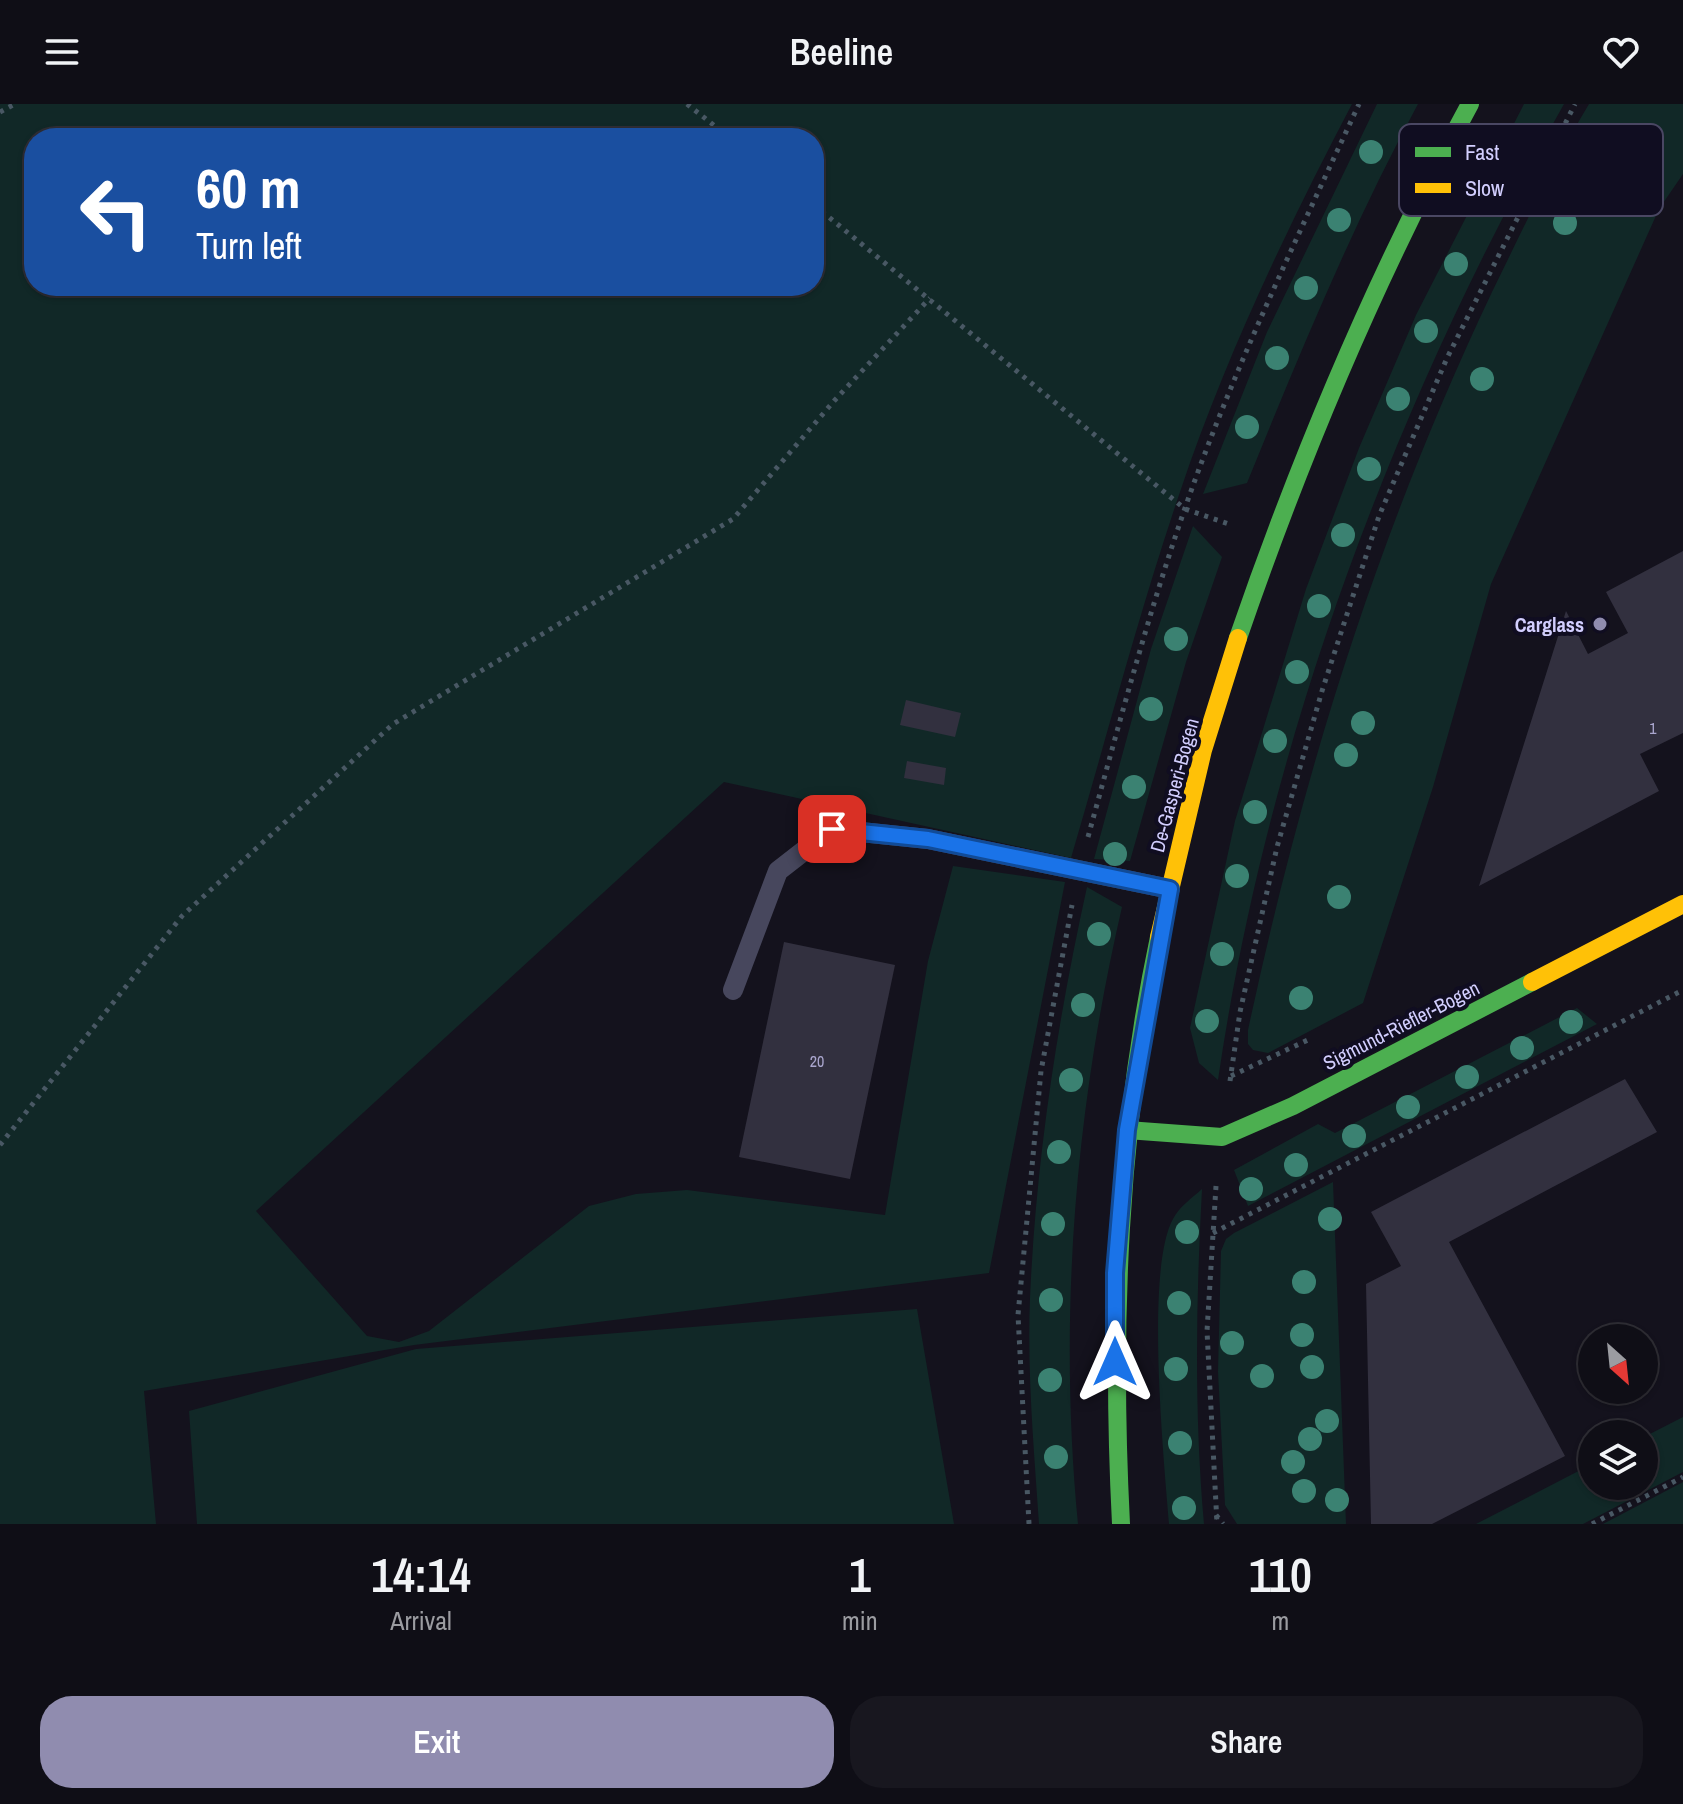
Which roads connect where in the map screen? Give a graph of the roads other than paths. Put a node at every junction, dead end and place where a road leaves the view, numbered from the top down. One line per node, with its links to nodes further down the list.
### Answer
1 (1470, 104): 2 (main road, De-Gasperi-Bogen)
2 (1459, 124)
3 (1413, 216): 4 (main road, De-Gasperi-Bogen)
4 (1170, 889): 6 (lane); 7 (main road, De-Gasperi-Bogen)
5 (1683, 904): 7 (main road, Sigmund-Riefler-Bogen)
6 (733, 990)
7 (1127, 1130): 8 (main road, De-Gasperi-Bogen)
8 (1121, 1524)

